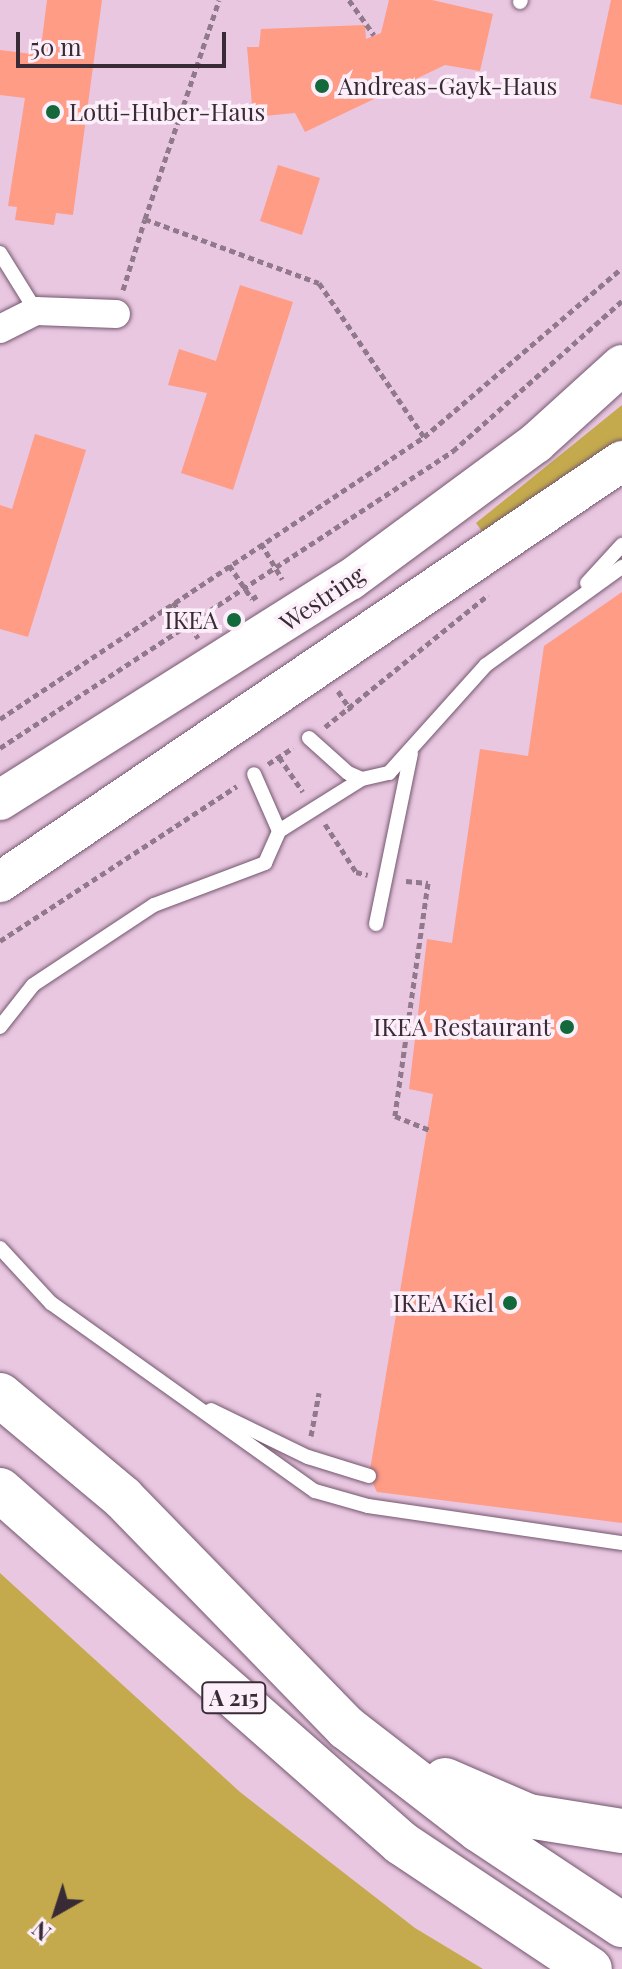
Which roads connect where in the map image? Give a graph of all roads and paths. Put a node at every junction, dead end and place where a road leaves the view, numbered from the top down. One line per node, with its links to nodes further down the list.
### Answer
1 (219, 0): 4 (path)
2 (349, 0): 3 (path)
3 (374, 35)
4 (145, 219): 9 (path); 12 (path)
5 (0, 253): 8 (lane)
6 (622, 268): 12 (path)
7 (622, 301): 18 (path)
8 (36, 311): 9 (street); 10 (street)
9 (116, 314)
10 (0, 329)
11 (622, 365): 37 (main road, Westring)
12 (424, 437): 14 (path)
13 (622, 461): 39 (main road)
14 (261, 543): 16 (path); 18 (path)
15 (622, 545): 21 (lane)
16 (229, 565): 20 (path); 22 (path)
17 (622, 567): 21 (lane)
18 (279, 569): 20 (path); 20 (path)
19 (501, 584): 26 (path)
20 (246, 590): 23 (path)
21 (576, 595): 31 (lane)
22 (173, 602): 23 (path); 27 (path)
23 (190, 626): 24 (path); 30 (path)
24 (198, 639)
25 (334, 684): 26 (path)
26 (351, 710): 28 (path)
27 (0, 719)
28 (332, 723)
29 (309, 738): 35 (lane)
30 (0, 748)
31 (412, 750): 35 (lane); 40 (lane)
32 (286, 752): 33 (path)
33 (270, 762)
34 (254, 774): 38 (lane)
35 (362, 779): 38 (lane)
36 (226, 793): 41 (path)
37 (0, 800)
38 (279, 831): 42 (lane)
39 (0, 882)
40 (376, 924)
41 (0, 941)
42 (0, 1027)
43 (0, 1248): 46 (lane)
44 (319, 1393): 47 (path)
45 (0, 1395): 51 (highway)
46 (185, 1398): 47 (lane); 50 (lane)
47 (308, 1457): 48 (lane)
48 (369, 1476)
49 (0, 1490): 53 (highway, A 215)
50 (622, 1543)
51 (347, 1728): 52 (highway); 54 (highway)
52 (622, 1831)
53 (476, 1897): 55 (highway); 56 (highway, A 215)
54 (622, 1925)
55 (558, 1969)
56 (590, 1969)

